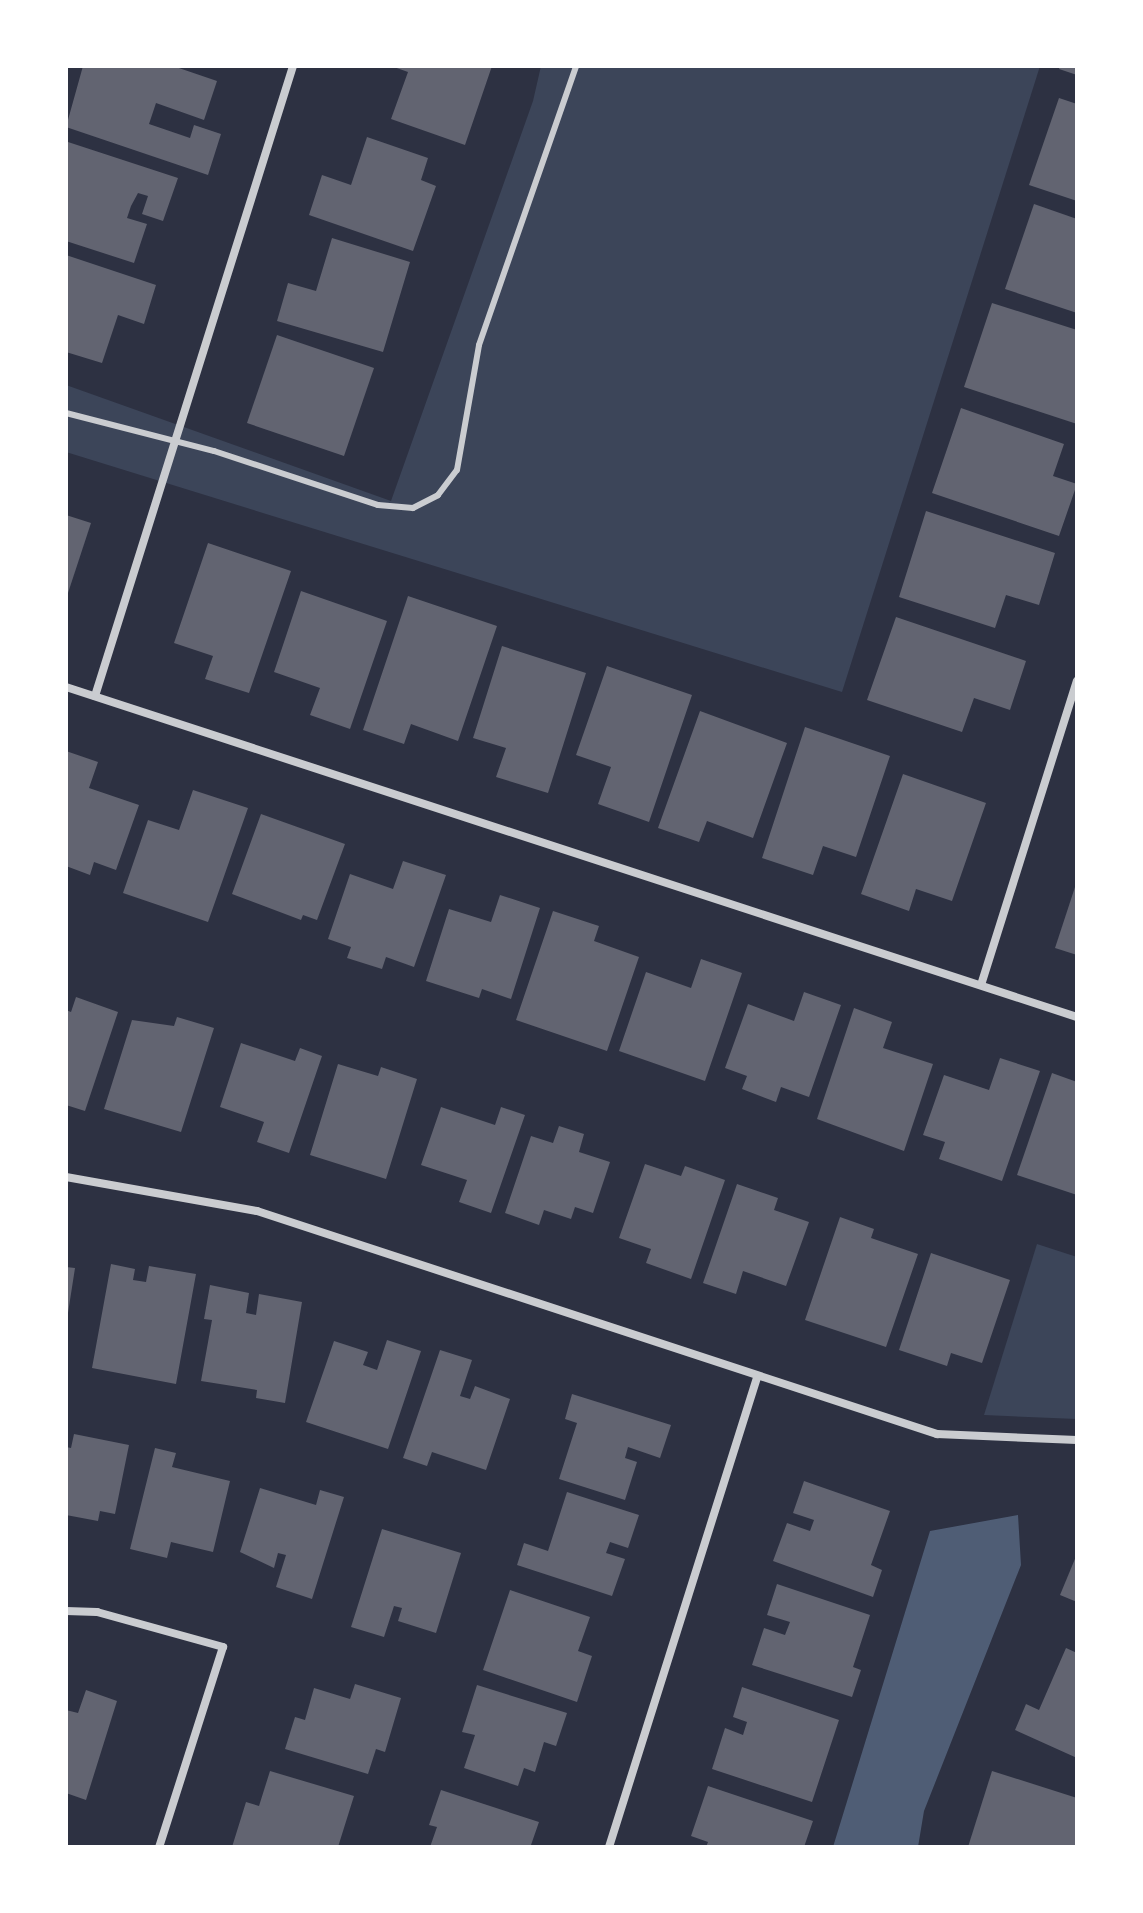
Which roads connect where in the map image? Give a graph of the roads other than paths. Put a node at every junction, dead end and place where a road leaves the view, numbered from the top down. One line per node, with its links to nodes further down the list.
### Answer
1 (293, 66): 4 (street)
2 (576, 66): 4 (lane)
3 (66, 413): 4 (lane)
4 (175, 443): 7 (street)
5 (1077, 681): 8 (street)
6 (66, 687): 7 (street)
7 (95, 696): 8 (street)
8 (981, 985): 9 (street)
9 (1077, 1017)
10 (66, 1177): 11 (street)
11 (757, 1379): 12 (street); 15 (street)
12 (1077, 1440)
13 (66, 1611): 14 (street)
14 (159, 1847)
15 (609, 1847)

